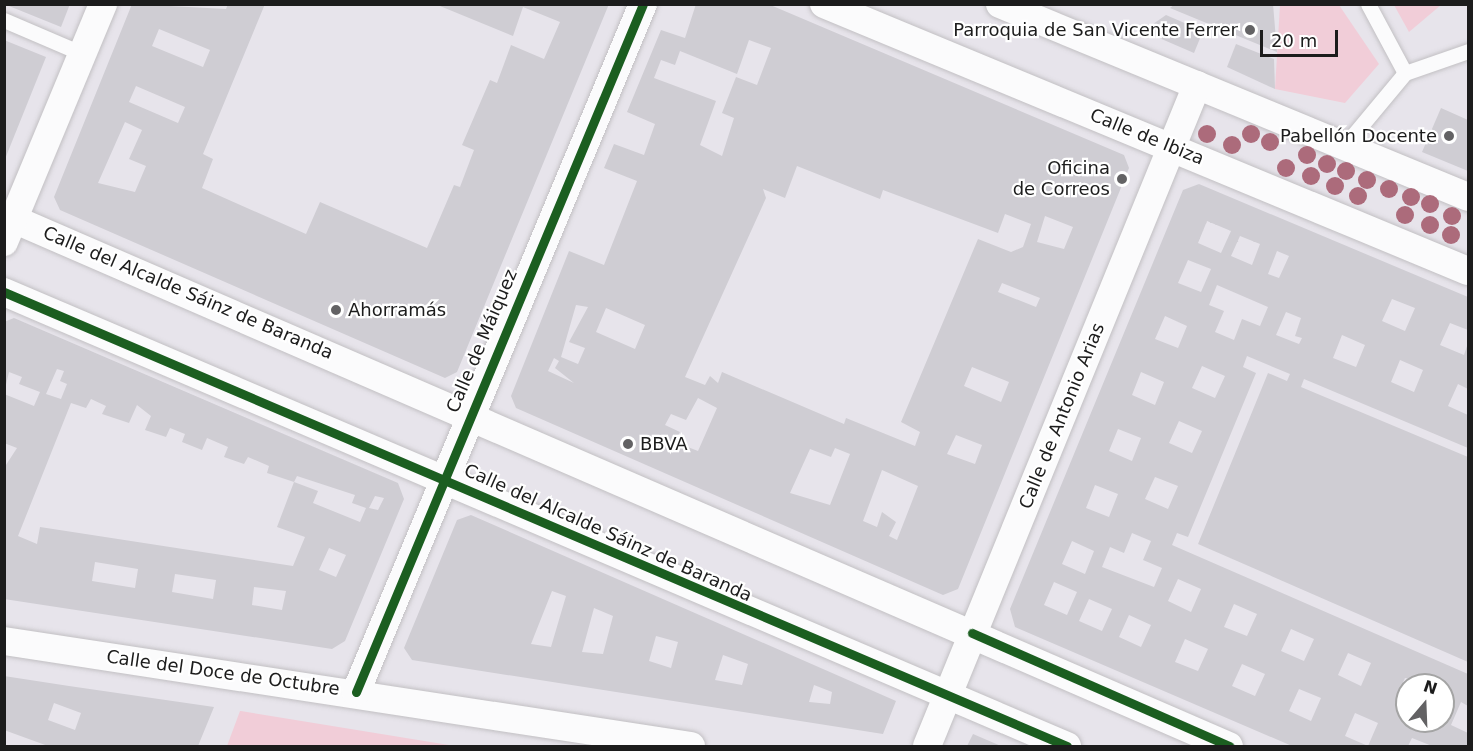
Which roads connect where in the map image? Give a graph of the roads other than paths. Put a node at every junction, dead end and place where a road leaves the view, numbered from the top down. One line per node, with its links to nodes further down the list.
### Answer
1 (103, 4): 8 (street)
2 (643, 4): 17 (street, Calle de Máiquez)
3 (824, 4): 12 (street, Calle de Ibiza)
4 (1000, 4): 10 (street)
5 (1368, 4): 9 (lane)
6 (4, 20): 8 (lane)
7 (1468, 51): 9 (lane)
8 (83, 54): 14 (street)
9 (1405, 73): 11 (lane)
10 (1197, 85): 11 (street); 12 (street, Calle de Antonio Arias)
11 (1345, 145): 13 (street)
12 (1172, 147): 15 (street, Calle de Ibiza); 19 (street, Calle de Antonio Arias)
13 (1468, 197)
14 (8, 225): 17 (street, Calle del Alcalde Sáinz de Baranda)
15 (1468, 271)
16 (4, 292): 18 (street, Calle del Alcalde Sáinz de Baranda)
17 (469, 414): 18 (street, Calle de Máiquez); 19 (street, Calle del Alcalde Sáinz de Baranda)
18 (443, 479): 21 (street, Calle de Máiquez); 22 (street, Calle del Alcalde Sáinz de Baranda)
19 (972, 633): 22 (street, Calle de Antonio Arias); 26 (street, Calle del Alcalde Sáinz de Baranda)
20 (4, 641): 21 (street, Calle del Doce de Octubre)
21 (356, 692): 23 (street, Calle del Doce de Octubre)
22 (947, 697): 24 (street, Calle de Antonio Arias); 25 (street, Calle del Alcalde Sáinz de Baranda)
23 (691, 747)
24 (927, 747)
25 (1066, 747)
26 (1229, 747)

